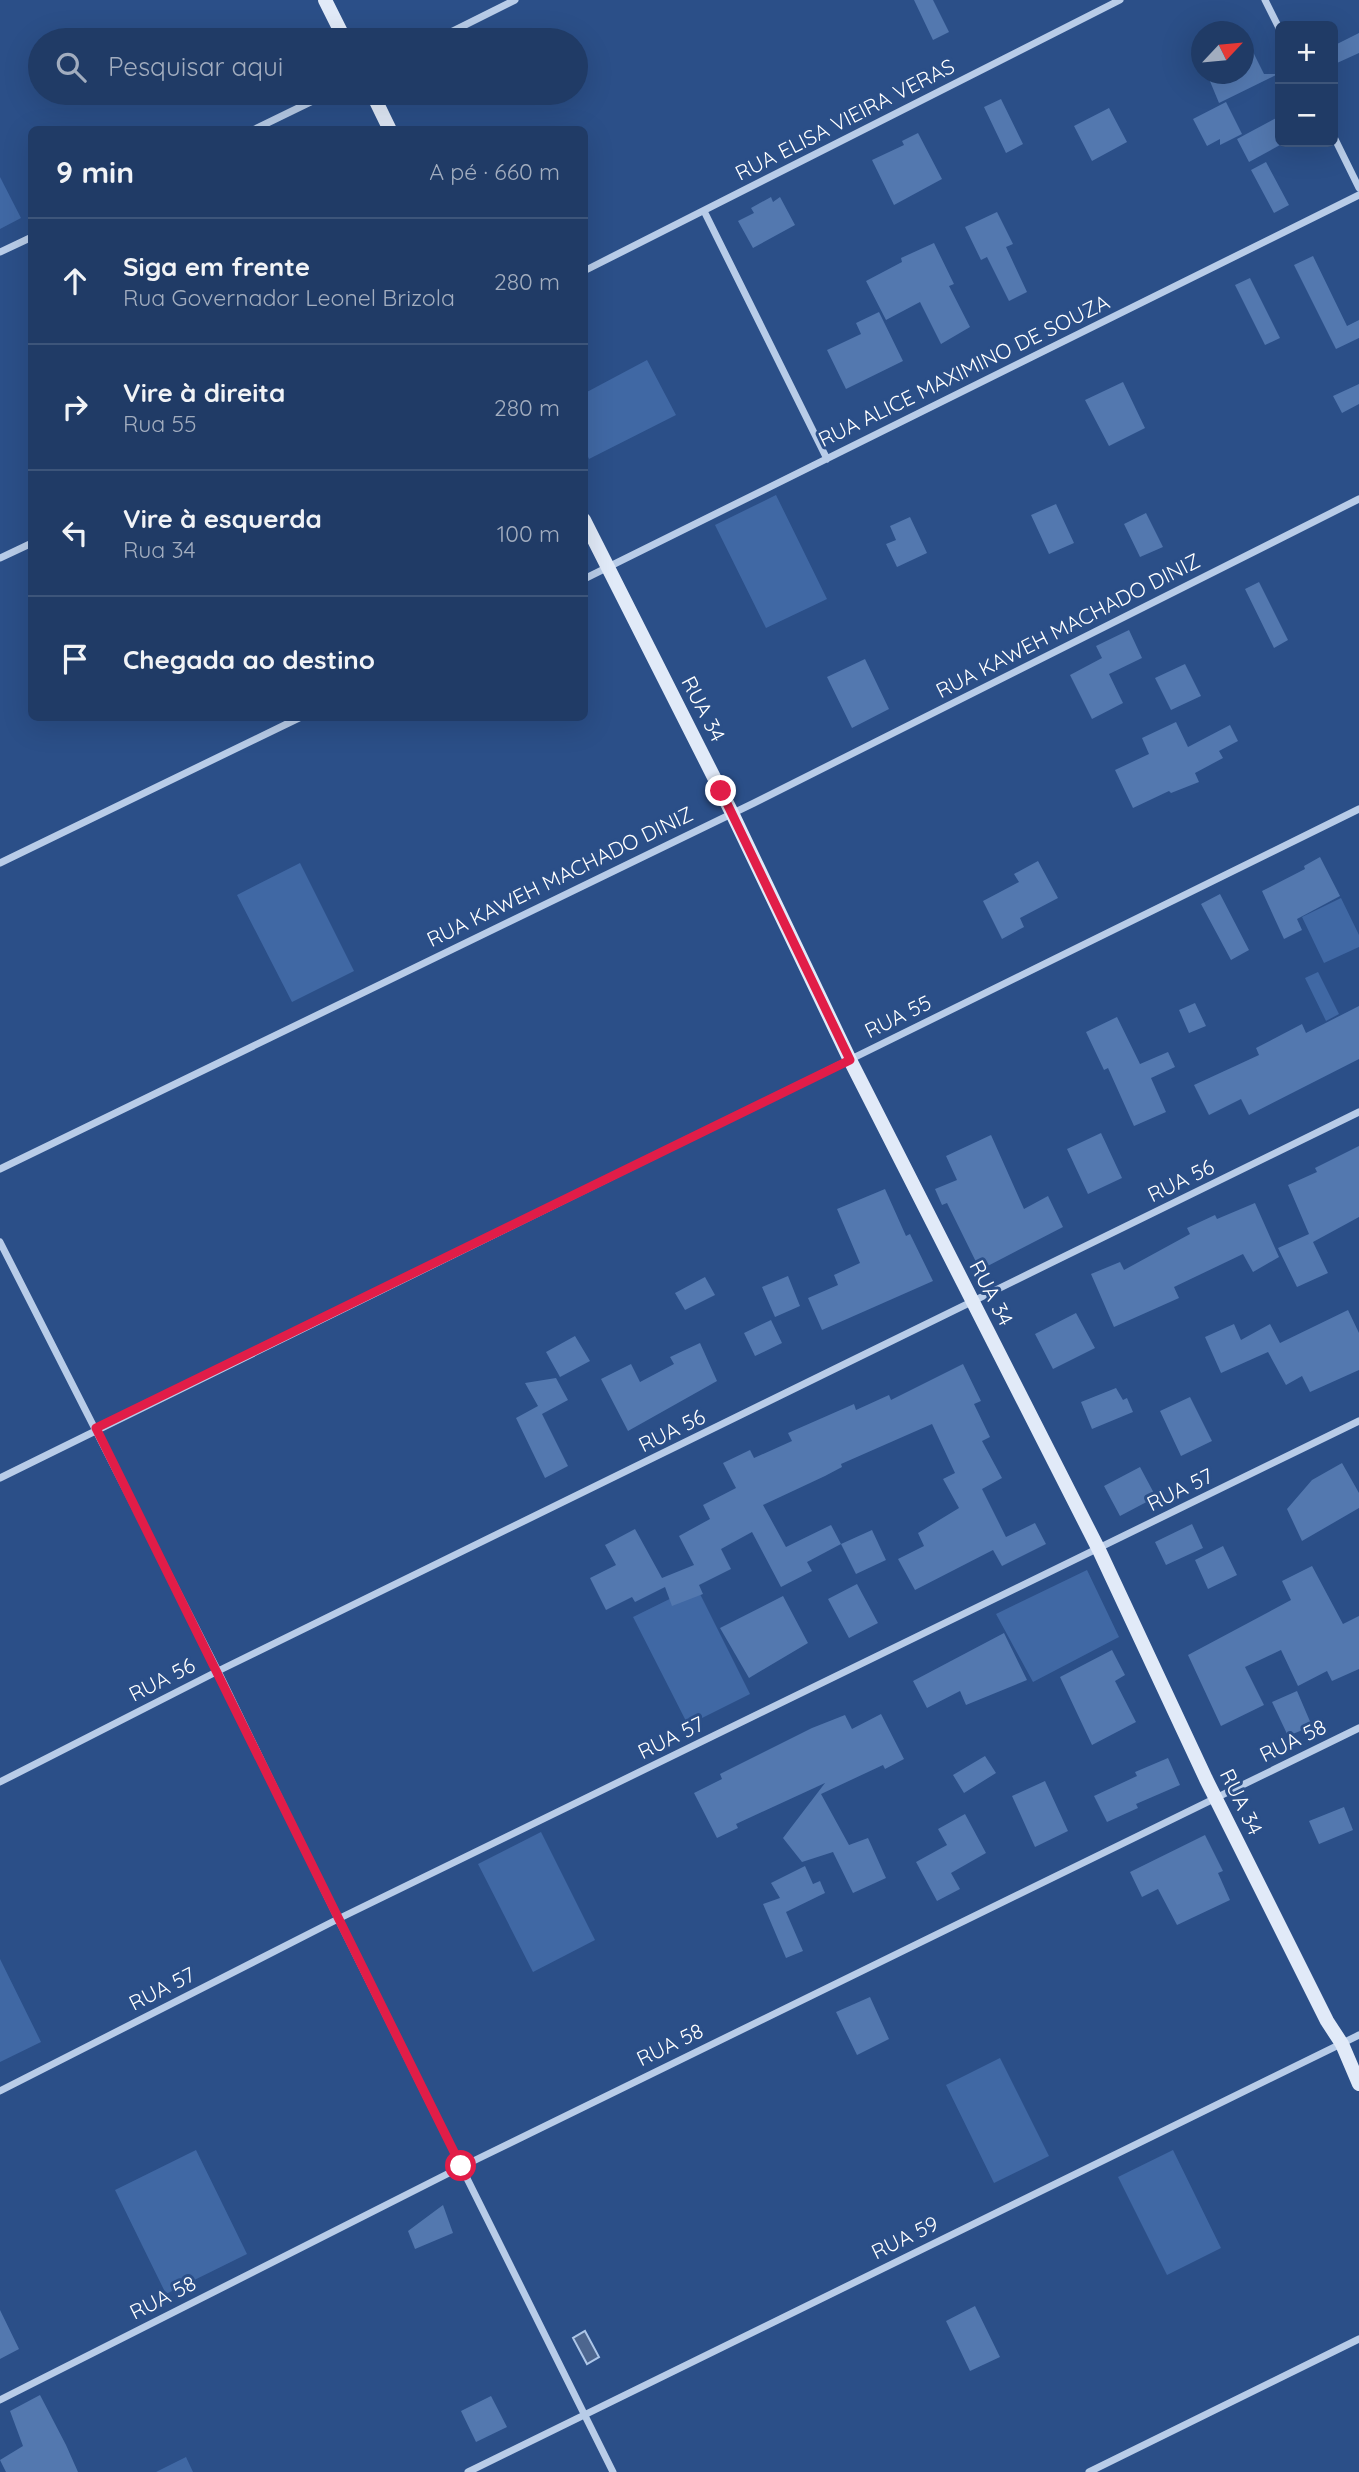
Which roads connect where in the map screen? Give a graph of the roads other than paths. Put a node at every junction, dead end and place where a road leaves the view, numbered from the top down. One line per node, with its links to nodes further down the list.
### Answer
1 (325, 0): 6 (street)
2 (515, 0): 7 (street)
3 (1120, 0): 15 (street, RUA ELISA VIEIRA VERAS)
4 (1265, 0): 5 (street)
5 (1276, 21)
6 (339, 28)
7 (459, 28)
8 (304, 105): 10 (street)
9 (378, 105): 11 (street)
10 (261, 126)
11 (388, 126)
12 (1338, 145): 13 (street)
13 (1359, 188)
14 (1359, 195): 19 (street, RUA ALICE MAXIMINO DE SOUZA)
15 (704, 211): 18 (street, RUA ELISA VIEIRA VERAS); 19 (street)
16 (28, 239): 17 (street)
17 (0, 252)
18 (588, 269)
19 (827, 459): 24 (street, RUA ALICE MAXIMINO DE SOUZA)
20 (1359, 499): 28 (street, RUA KAWEH MACHADO DINIZ)
21 (588, 528): 24 (street, RUA 34)
22 (28, 545): 23 (street)
23 (0, 558)
24 (608, 567): 25 (street, RUA ALICE MAXIMINO DE SOUZA); 28 (street, RUA 34)
25 (588, 577)
26 (293, 721): 29 (street)
27 (1359, 809): 30 (street, RUA 55)
28 (732, 813): 30 (street, RUA 34); 32 (street, RUA KAWEH MACHADO DINIZ)
29 (0, 863)
30 (850, 1060): 34 (street, RUA 34); 36 (street, RUA 55)
31 (1359, 1112): 34 (street, RUA 56)
32 (0, 1169)
33 (0, 1242): 36 (street)
34 (975, 1303): 38 (street, RUA 34); 39 (street, RUA 56)
35 (1359, 1421): 38 (street, RUA 57)
36 (96, 1428): 37 (street, RUA 55); 39 (street)
37 (0, 1478)
38 (1099, 1550): 42 (street, RUA 34); 43 (street, RUA 57)
39 (218, 1671): 41 (street, RUA 56); 43 (street)
40 (1359, 1728): 42 (street, RUA 58)
41 (0, 1782)
42 (1217, 1798): 45 (street, RUA 34); 48 (street, RUA 58)
43 (338, 1919): 47 (street, RUA 57); 48 (street)
44 (1359, 2035): 45 (street, RUA 59)
45 (1342, 2044): 46 (street, RUA 34); 51 (street, RUA 59)
46 (1359, 2084)
47 (0, 2091)
48 (461, 2166): 50 (street, RUA 58); 51 (street)
49 (1359, 2339): 54 (street)
50 (0, 2400)
51 (585, 2414): 52 (street, RUA 59); 53 (street)
52 (468, 2472)
53 (613, 2472)
54 (1089, 2472)

